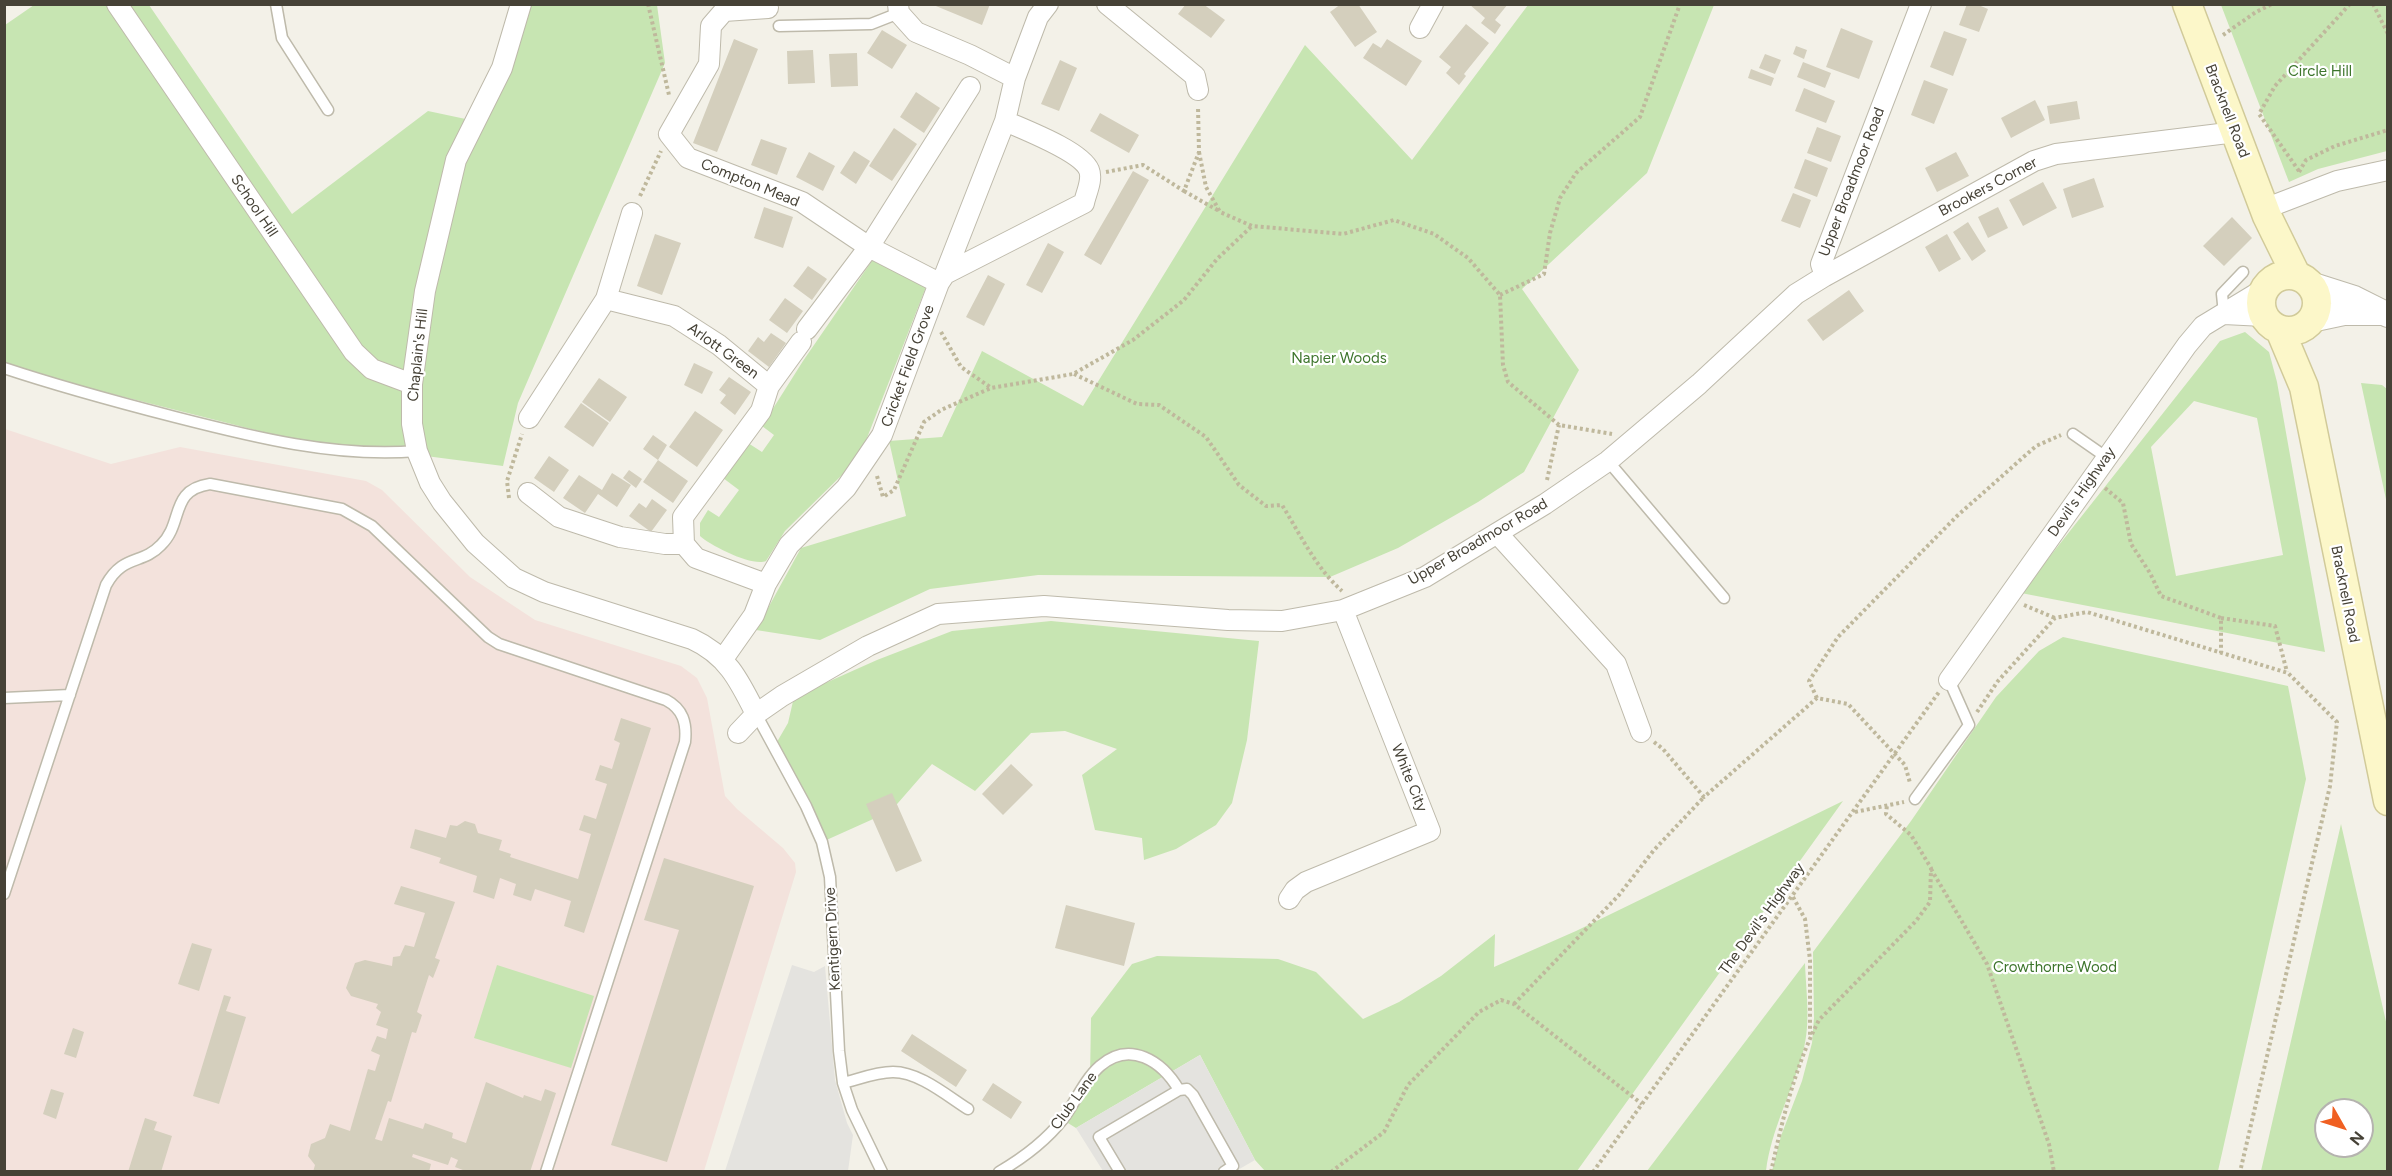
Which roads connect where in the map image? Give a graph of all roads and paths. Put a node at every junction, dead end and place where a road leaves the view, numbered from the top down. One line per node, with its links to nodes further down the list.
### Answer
1 (117, 4): 48 (street, School Hill)
2 (276, 4): 23 (lane)
3 (521, 4): 48 (street, Chaplain's Hill)
4 (648, 4): 25 (path)
5 (1048, 4): 20 (street, Cricket Field Grove)
6 (1107, 4): 22 (street)
7 (1433, 4): 17 (street)
8 (1680, 4): 40 (path)
9 (1920, 4): 38 (street, Upper Broadmoor Road)
10 (2187, 4): 27 (main road, Bracknell Road)
11 (2272, 4): 19 (path)
12 (2350, 4): 30 (path)
13 (2373, 4): 18 (path)
14 (768, 8): 25 (street)
15 (898, 9): 16 (lane); 20 (street)
16 (779, 26)
17 (1420, 28)
18 (2388, 34)
19 (2216, 40)
20 (1015, 78): 24 (street, Cricket Field Grove)
21 (970, 87): 37 (street)
22 (1198, 90): 28 (path)
23 (328, 110)
24 (1005, 121): 31 (street); 39 (street, Cricket Field Grove)
25 (672, 128): 35 (path); 37 (street, Compton Mead)
26 (2388, 130): 30 (path)
27 (2236, 132): 33 (main road, Bracknell Road); 38 (street, Brookers Corner)
28 (1199, 152): 32 (path); 34 (path)
29 (2388, 170): 33 (street)
30 (2300, 171): 33 (path)
31 (1090, 181): 32 (path); 39 (street)
32 (1184, 191): 34 (path)
33 (2271, 210): 42 (main road, Bracknell Road)
34 (1220, 212): 36 (path)
35 (632, 213): 41 (street)
36 (1252, 226): 40 (path); 47 (path)
37 (869, 247): 39 (street, Compton Mead); 49 (street, Arlott Green)
38 (1825, 276): 54 (street, Upper Broadmoor Road)
39 (942, 279): 45 (street, Cricket Field Grove)
40 (1500, 295): 52 (path)
41 (606, 299): 49 (street, Arlott Green); 51 (street)
42 (2283, 299): 43 (street); 43 (street, Devil's Highway); 43 (lane); 44 (street); 44 (street); 84 (main road, Bracknell Road)
43 (2224, 314): 57 (street, Devil's Highway)
44 (2386, 314)
45 (923, 326): 50 (path); 56 (street, Cricket Field Grove)
46 (4, 368): 55 (lane)
47 (1073, 374): 50 (path); 67 (path)
48 (412, 384): 55 (street, Chaplain's Hill)
49 (769, 386): 63 (street, Arlott Green)
50 (991, 388): 56 (path)
51 (529, 418)
52 (1559, 425): 54 (path); 61 (path)
53 (2073, 434): 57 (lane); 76 (path)
54 (1635, 438): 58 (street, Upper Broadmoor Road)
55 (417, 451): 71 (street, Chaplain's Hill)
56 (870, 453): 64 (street, Cricket Field Grove)
57 (2106, 457): 59 (street, Devil's Highway)
58 (1608, 461): 61 (street, Upper Broadmoor Road); 65 (lane)
59 (2093, 478): 66 (street, Devil's Highway); 69 (path)
60 (528, 493): 63 (street)
61 (1533, 511): 62 (street, Upper Broadmoor Road)
62 (1497, 533): 67 (street, Upper Broadmoor Road); 79 (street)
63 (684, 544): 64 (street)
64 (766, 584): 71 (street, Cricket Field Grove)
65 (1724, 598)
66 (2007, 598): 68 (path); 73 (street, Devil's Highway)
67 (1350, 607): 77 (street, Upper Broadmoor Road); 90 (street, White City)
68 (2055, 618): 70 (path); 78 (path)
69 (2221, 618): 70 (path); 72 (path)
70 (2221, 653): 72 (path)
71 (723, 659): 77 (street, Chaplain's Hill)
72 (2288, 673): 106 (path)
73 (1948, 680): 78 (lane); 81 (path, The Devil's Highway)
74 (70, 695): 75 (lane); 88 (lane); 98 (lane)
75 (4, 698)
76 (1817, 698): 81 (path); 82 (path)
77 (756, 714): 80 (street, Upper Broadmoor Road); 93 (lane, Kentigern Drive)
78 (1969, 725): 83 (lane)
79 (1641, 732): 82 (path)
80 (738, 733)
81 (1895, 753): 83 (path); 86 (path, The Devil's Highway)
82 (1704, 797): 91 (path)
83 (1915, 799): 85 (path)
84 (2388, 801)
85 (1887, 805): 86 (path); 87 (path)
86 (1854, 812): 89 (path, The Devil's Highway)
87 (1931, 868): 92 (path); 105 (path)
88 (4, 894)
89 (1793, 897): 92 (path); 95 (path, The Devil's Highway)
90 (1289, 900)
91 (1514, 1004): 95 (path); 102 (path)
92 (1810, 1038): 104 (path)
93 (843, 1083): 96 (lane); 99 (lane, Kentigern Drive)
94 (1179, 1090): 97 (lane, Club Lane); 100 (lane, Club Lane); 101 (lane)
95 (1642, 1104): 103 (path, The Devil's Highway)
96 (968, 1108)
97 (1231, 1170)
98 (546, 1172)
99 (882, 1172)
100 (999, 1172)
101 (1120, 1172)
102 (1331, 1172)
103 (1593, 1172)
104 (1771, 1172)
105 (2054, 1172)
106 (2241, 1172)

